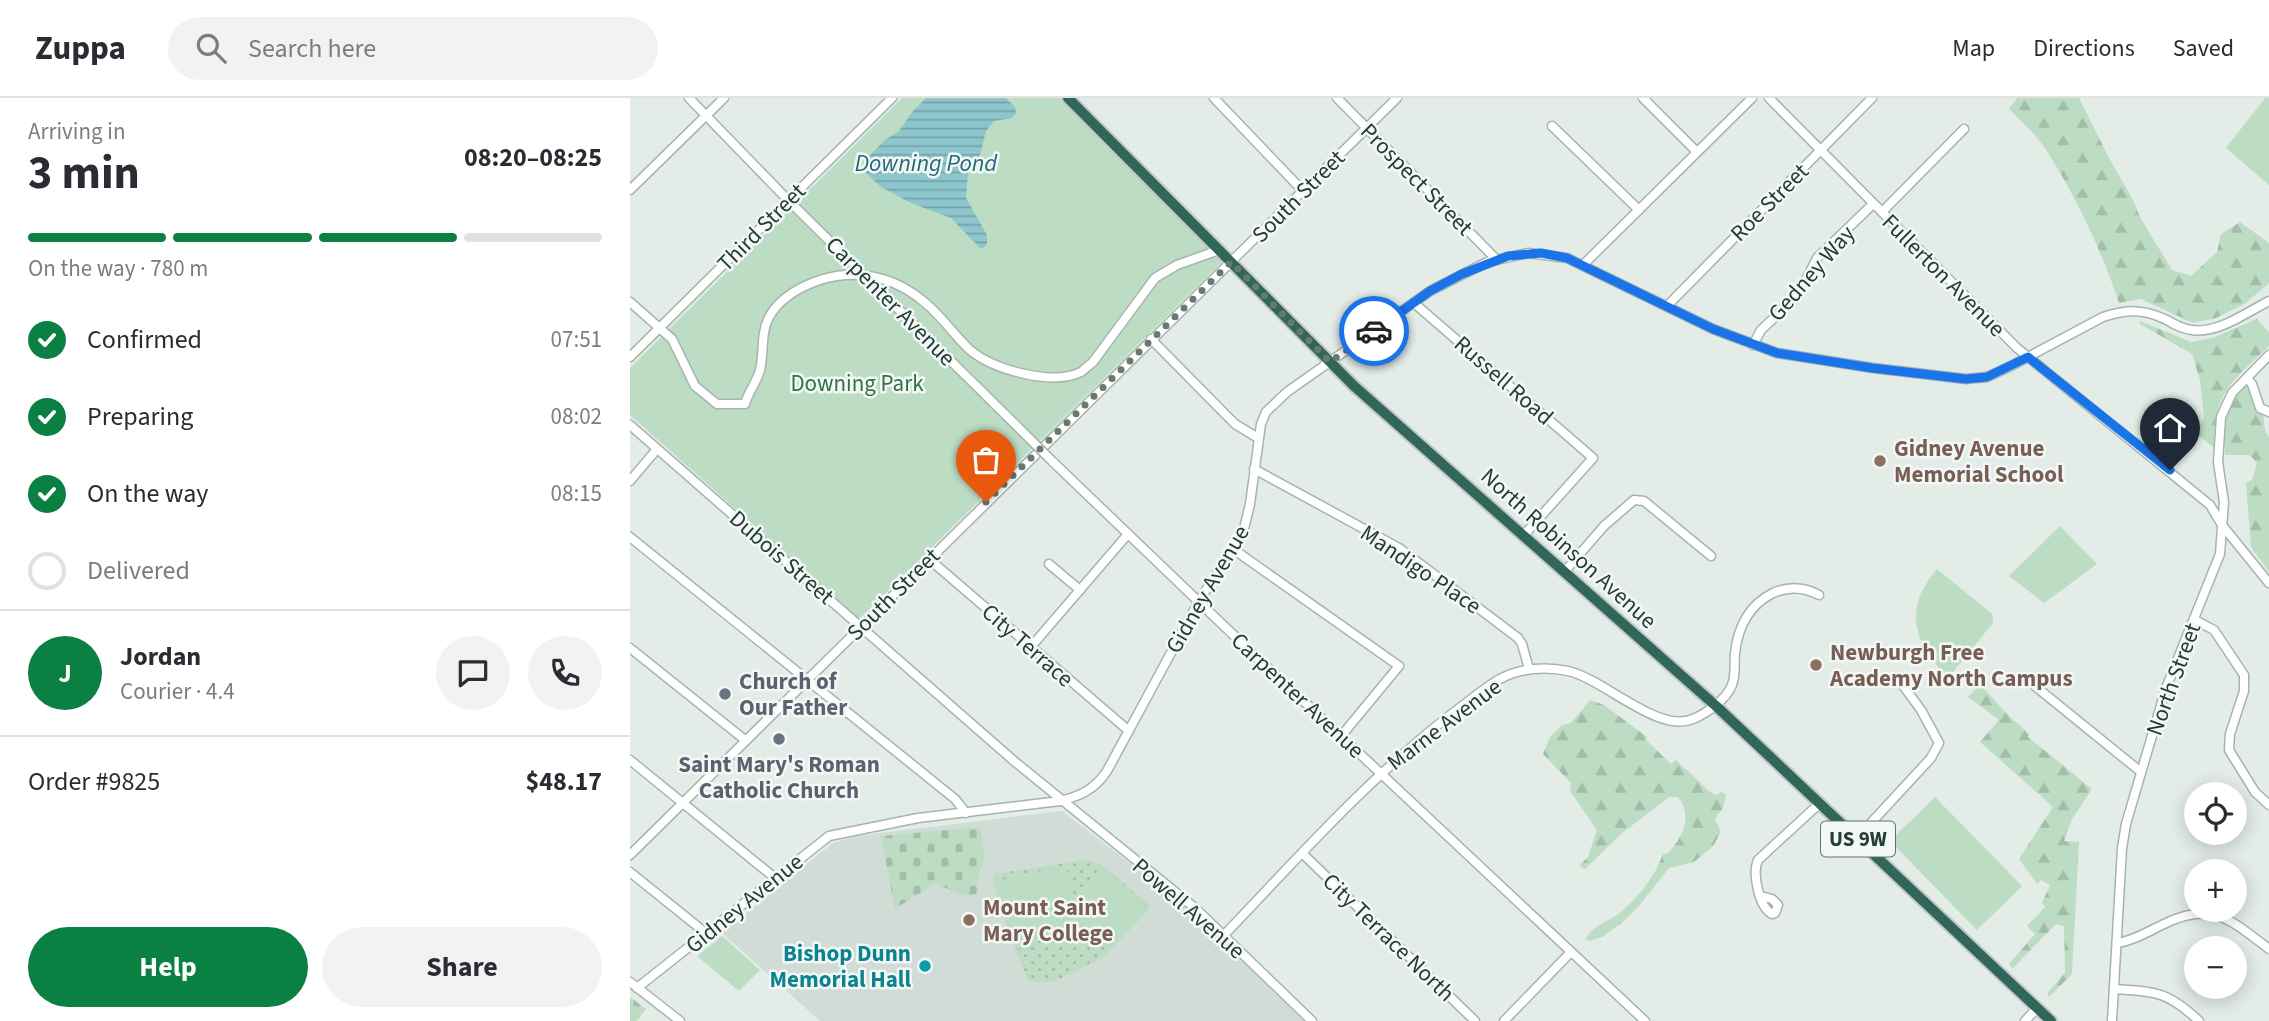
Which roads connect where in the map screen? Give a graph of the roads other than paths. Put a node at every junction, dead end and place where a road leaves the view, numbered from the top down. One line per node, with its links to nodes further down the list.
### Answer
1 (689, 98): 12 (street, Carpenter Avenue)
2 (724, 98): 12 (street)
3 (892, 98): 20 (street, Third Street)
4 (1068, 98): 24 (highway, North Robinson Avenue / US 9W)
5 (1214, 98): 19 (street)
6 (1337, 98): 14 (street, Prospect Street)
7 (1397, 98): 14 (street, South Street)
8 (1643, 98): 17 (street)
9 (1752, 98): 17 (street)
10 (1769, 98): 16 (street, Fullerton Avenue)
11 (1872, 98): 16 (street, Roe Street)
12 (706, 115): 18 (street); 20 (street, Carpenter Avenue)
13 (1552, 126): 22 (street)
14 (1367, 128): 19 (street, South Street); 25 (street, Prospect Street)
15 (1964, 128): 23 (street)
16 (1820, 150): 21 (street, Fullerton Avenue); 32 (street, Roe Street)
17 (1698, 152): 22 (street)
18 (630, 190)
19 (1303, 191): 26 (street, South Street)
20 (788, 200): 28 (street, Carpenter Avenue); 33 (street, Third Street)
21 (1873, 204): 23 (street, Fullerton Avenue); 35 (street, Gedney Way)
22 (1639, 210): 27 (street)
23 (1882, 212): 38 (street, Fullerton Avenue)
24 (1219, 250): 26 (highway, North Robinson Avenue / US 9W); 28 (street)
25 (1497, 260): 27 (street, Gidney Avenue); 31 (street, Gidney Avenue)
26 (1231, 262): 34 (street, South Street); 39 (highway, North Robinson Avenue / US 9W)
27 (1583, 265): 32 (street, Gidney Avenue)
28 (865, 274): 33 (street); 48 (street, Carpenter Avenue, bridge)
29 (2269, 301): 38 (street, Gidney Avenue)
30 (630, 302): 33 (street)
31 (1414, 303): 39 (street, Gidney Avenue); 49 (street, Russell Road)
32 (1667, 306): 35 (street, Gidney Avenue)
33 (659, 328): 37 (street, Third Street)
34 (1151, 339): 43 (street); 53 (street, South Street)
35 (1753, 345): 38 (street, Gidney Avenue)
36 (2269, 355): 40 (street, North Street)
37 (630, 357)
38 (2028, 357): 47 (street, Fullerton Avenue)
39 (1330, 362): 43 (street, Gidney Avenue); 49 (highway, North Robinson Avenue / US 9W)
40 (2247, 378): 41 (street); 47 (street, North Street)
41 (2269, 412)
42 (630, 425): 44 (street, Dubois Street)
43 (1258, 438): 45 (street, Gidney Avenue)
44 (657, 449): 46 (street); 61 (street, Dubois Street)
45 (1254, 469): 51 (street, Gidney Avenue); 64 (street, Mandigo Place)
46 (630, 481)
47 (2222, 525): 56 (street, Fullerton Avenue); 60 (street, North Street)
48 (1128, 534): 57 (street); 59 (street, Carpenter Avenue)
49 (1524, 535): 55 (highway, North Robinson Avenue / US 9W)
50 (630, 537): 65 (street)
51 (1233, 549): 59 (street, Gidney Avenue); 70 (street)
52 (1710, 556): 55 (street)
53 (929, 559): 61 (street, South Street); 63 (street, City Terrace)
54 (1049, 564): 57 (street)
55 (1565, 571): 68 (highway, North Robinson Avenue / US 9W)
56 (2269, 583)
57 (1080, 590): 63 (street)
58 (1819, 595): 68 (street)
59 (1199, 601): 69 (street, Gidney Avenue); 70 (street, Carpenter Avenue)
60 (2194, 620): 74 (street, North Street); 78 (street)
61 (860, 626): 65 (street, South Street); 75 (street, Dubois Street)
62 (630, 648): 71 (street)
63 (1030, 648): 69 (street, City Terrace)
64 (1529, 669): 68 (street, Marne Avenue); 73 (street, Marne Avenue)
65 (807, 679): 71 (street, South Street); 79 (street)
66 (1899, 680): 80 (street)
67 (2035, 686): 74 (street)
68 (1716, 706): 77 (highway, North Robinson Avenue / US 9W)
69 (1129, 731): 75 (street, Gidney Avenue)
70 (1342, 736): 73 (street, Carpenter Avenue)
71 (745, 740): 76 (street, South Street)
72 (630, 760): 76 (street)
73 (1380, 772): 81 (street, Marne Avenue); 90 (street, Carpenter Avenue)
74 (2141, 772): 88 (street, North Street)
75 (1060, 801): 79 (street, Gidney Avenue); 87 (street, Powell Avenue)
76 (682, 802): 82 (street, South Street); 84 (street)
77 (1820, 803): 80 (highway, North Robinson Avenue / US 9W); 85 (street)
78 (2269, 804)
79 (967, 813): 84 (street, Gidney Avenue)
80 (1857, 838): 93 (highway, North Robinson Avenue / US 9W)
81 (1302, 853): 87 (street, Marne Avenue); 96 (street, City Terrace North)
82 (630, 855)
83 (630, 872): 86 (street)
84 (775, 878): 86 (street, Gidney Avenue)
85 (1761, 896)
86 (707, 934): 91 (street, Gidney Avenue)
87 (1224, 935): 95 (street, Powell Avenue)
88 (2117, 943): 89 (street); 92 (street, North Street)
89 (2269, 949)
90 (1571, 952): 97 (street); 98 (street, Carpenter Avenue)
91 (634, 985): 94 (street)
92 (2114, 989): 101 (street, North Street); 102 (street)
93 (2037, 1008): 99 (street); 100 (highway, North Robinson Avenue / US 9W)
94 (680, 1021)
95 (1312, 1021)
96 (1475, 1021)
97 (1504, 1021)
98 (1644, 1021)
99 (2025, 1021)
100 (2051, 1021)
101 (2112, 1021)
102 (2199, 1021)

